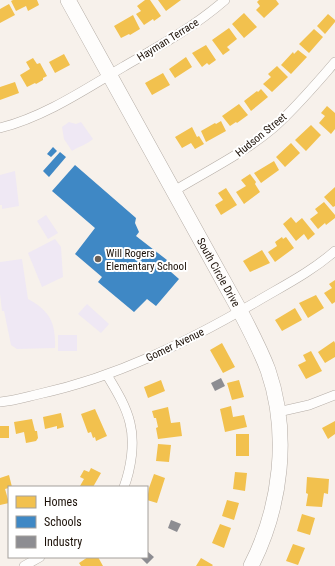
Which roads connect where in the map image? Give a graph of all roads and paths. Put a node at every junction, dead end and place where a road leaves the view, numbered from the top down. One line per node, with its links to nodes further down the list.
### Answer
1 (68, 0): 4 (main road, South Circle Drive)
2 (225, 0): 4 (street, Hayman Terrace)
3 (335, 62): 6 (street, Hudson Street)
4 (109, 76): 5 (street, Hayman Terrace); 6 (main road, South Circle Drive)
5 (0, 128)
6 (174, 191): 8 (main road, South Circle Drive)
7 (335, 251): 8 (street, Gomer Avenue)
8 (240, 311): 9 (street, Gomer Avenue); 12 (main road, South Circle Drive)
9 (107, 375): 11 (street, Gomer Avenue); 13 (street)
10 (335, 395): 12 (street)
11 (0, 402)
12 (278, 412): 16 (main road, South Circle Drive)
13 (124, 486)
14 (38, 558): 15 (street)
15 (24, 566)
16 (251, 566)

